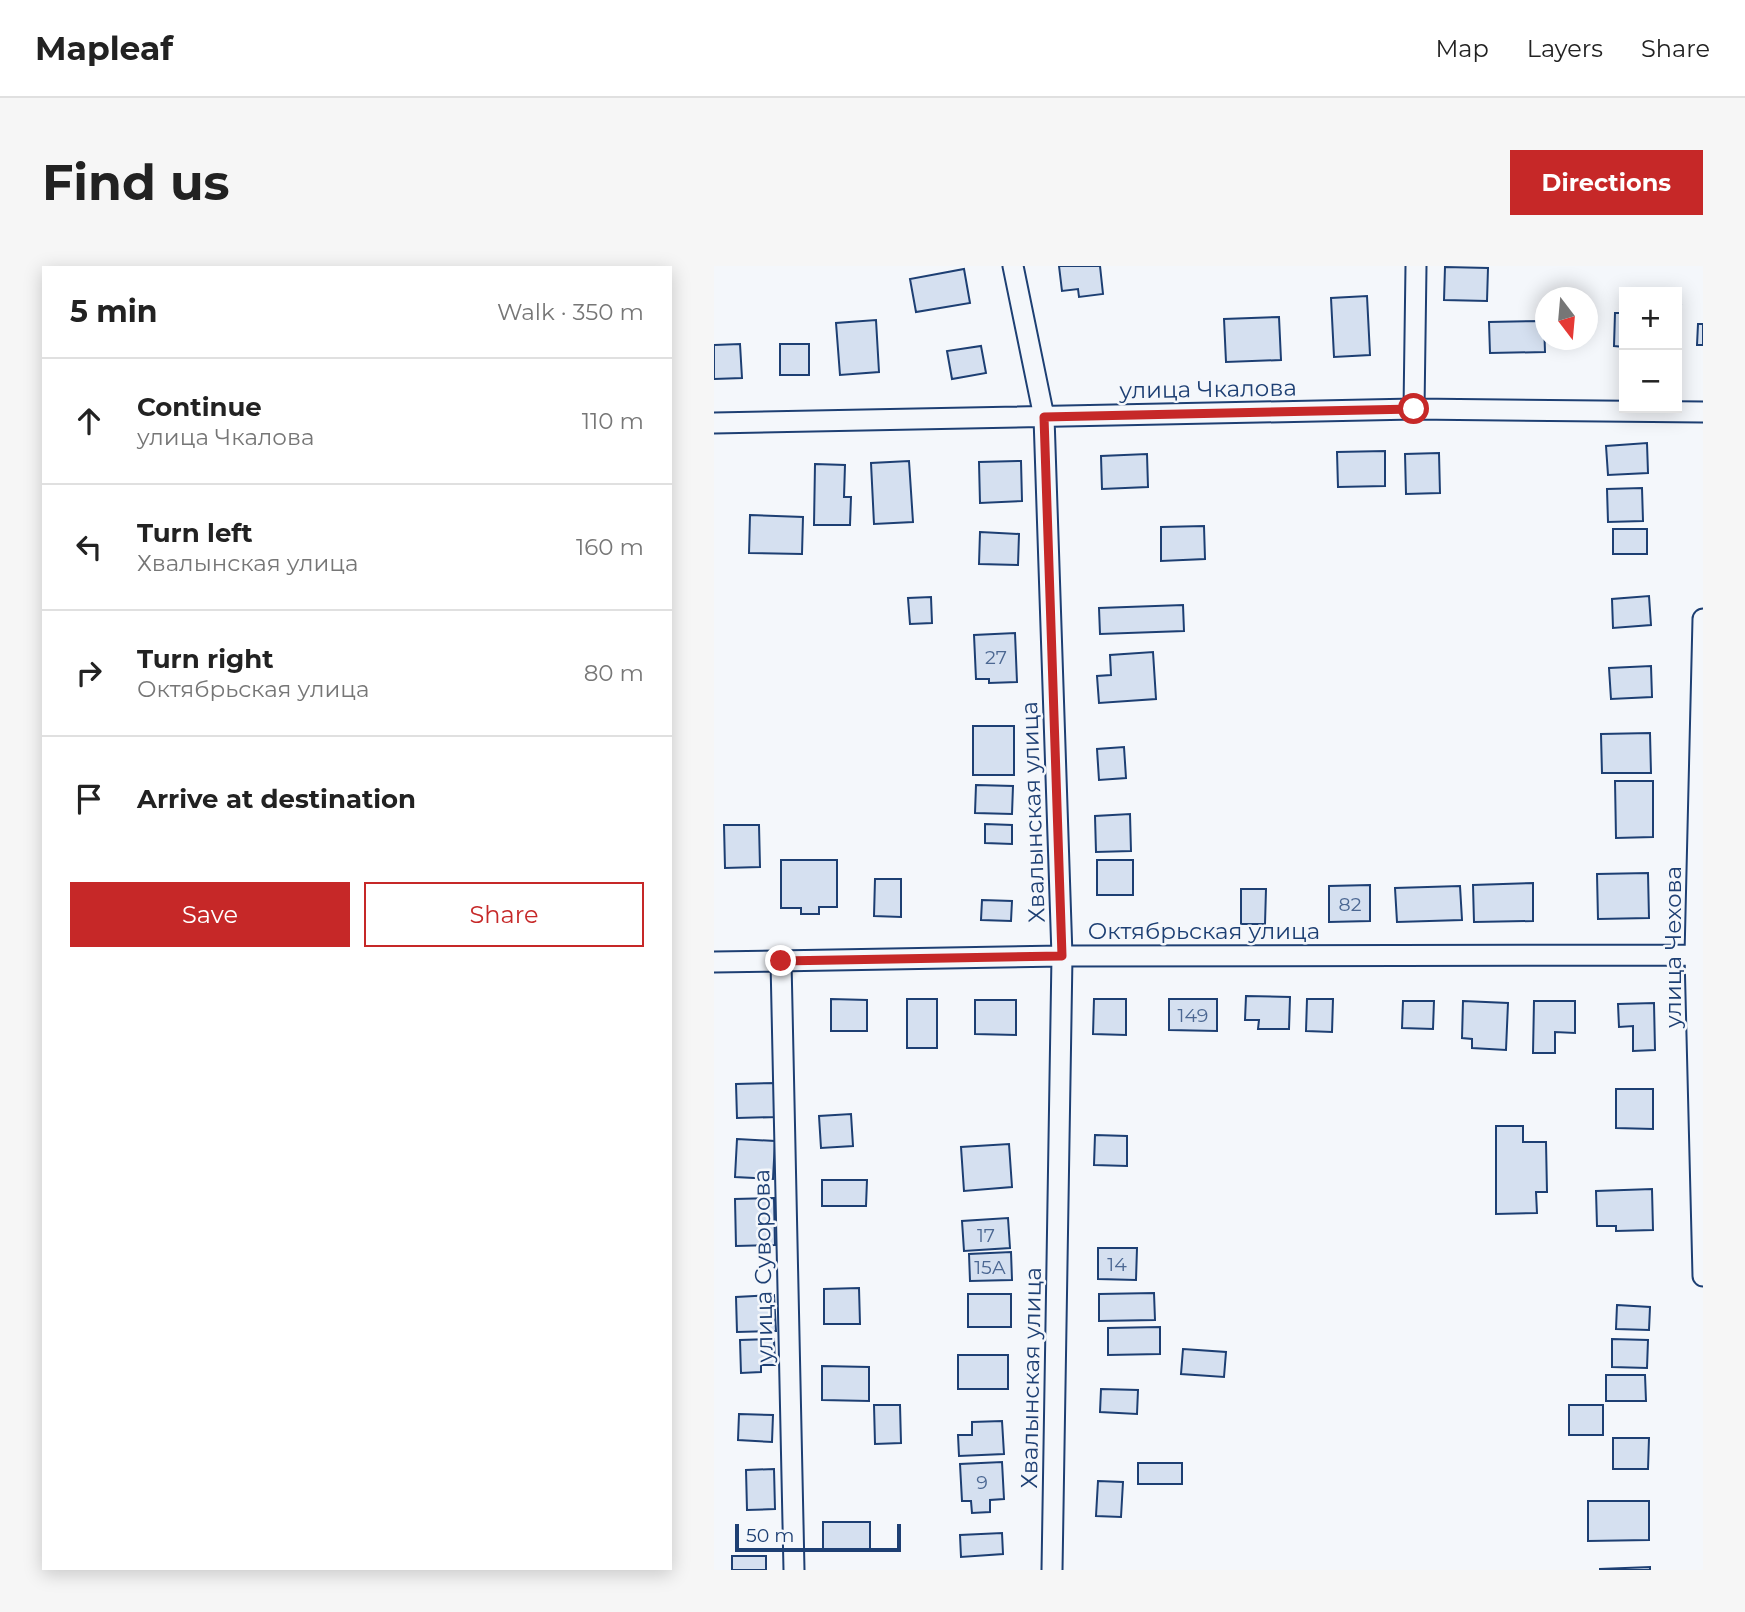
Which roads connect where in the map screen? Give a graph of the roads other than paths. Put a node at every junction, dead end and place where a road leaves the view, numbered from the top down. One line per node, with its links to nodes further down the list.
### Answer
1 (1013, 266): 5 (street, Хвалынская улица)
2 (1416, 266): 3 (street)
3 (1414, 409): 4 (street, улица Чкалова); 5 (street, улица Чкалова)
4 (1703, 412)
5 (1044, 417): 6 (street, улица Чкалова); 9 (street, Хвалынская улица)
6 (714, 424)
7 (1703, 619): 8 (street, улица Чехова)
8 (1695, 955): 9 (street, Октябрьская улица); 12 (street, улица Чехова)
9 (1062, 956): 10 (street, Октябрьская улица); 14 (street, Хвалынская улица)
10 (781, 961): 11 (street, Октябрьская улица); 13 (street, улица Суворова)
11 (714, 962)
12 (1703, 1276)
13 (794, 1570)
14 (1052, 1570)

